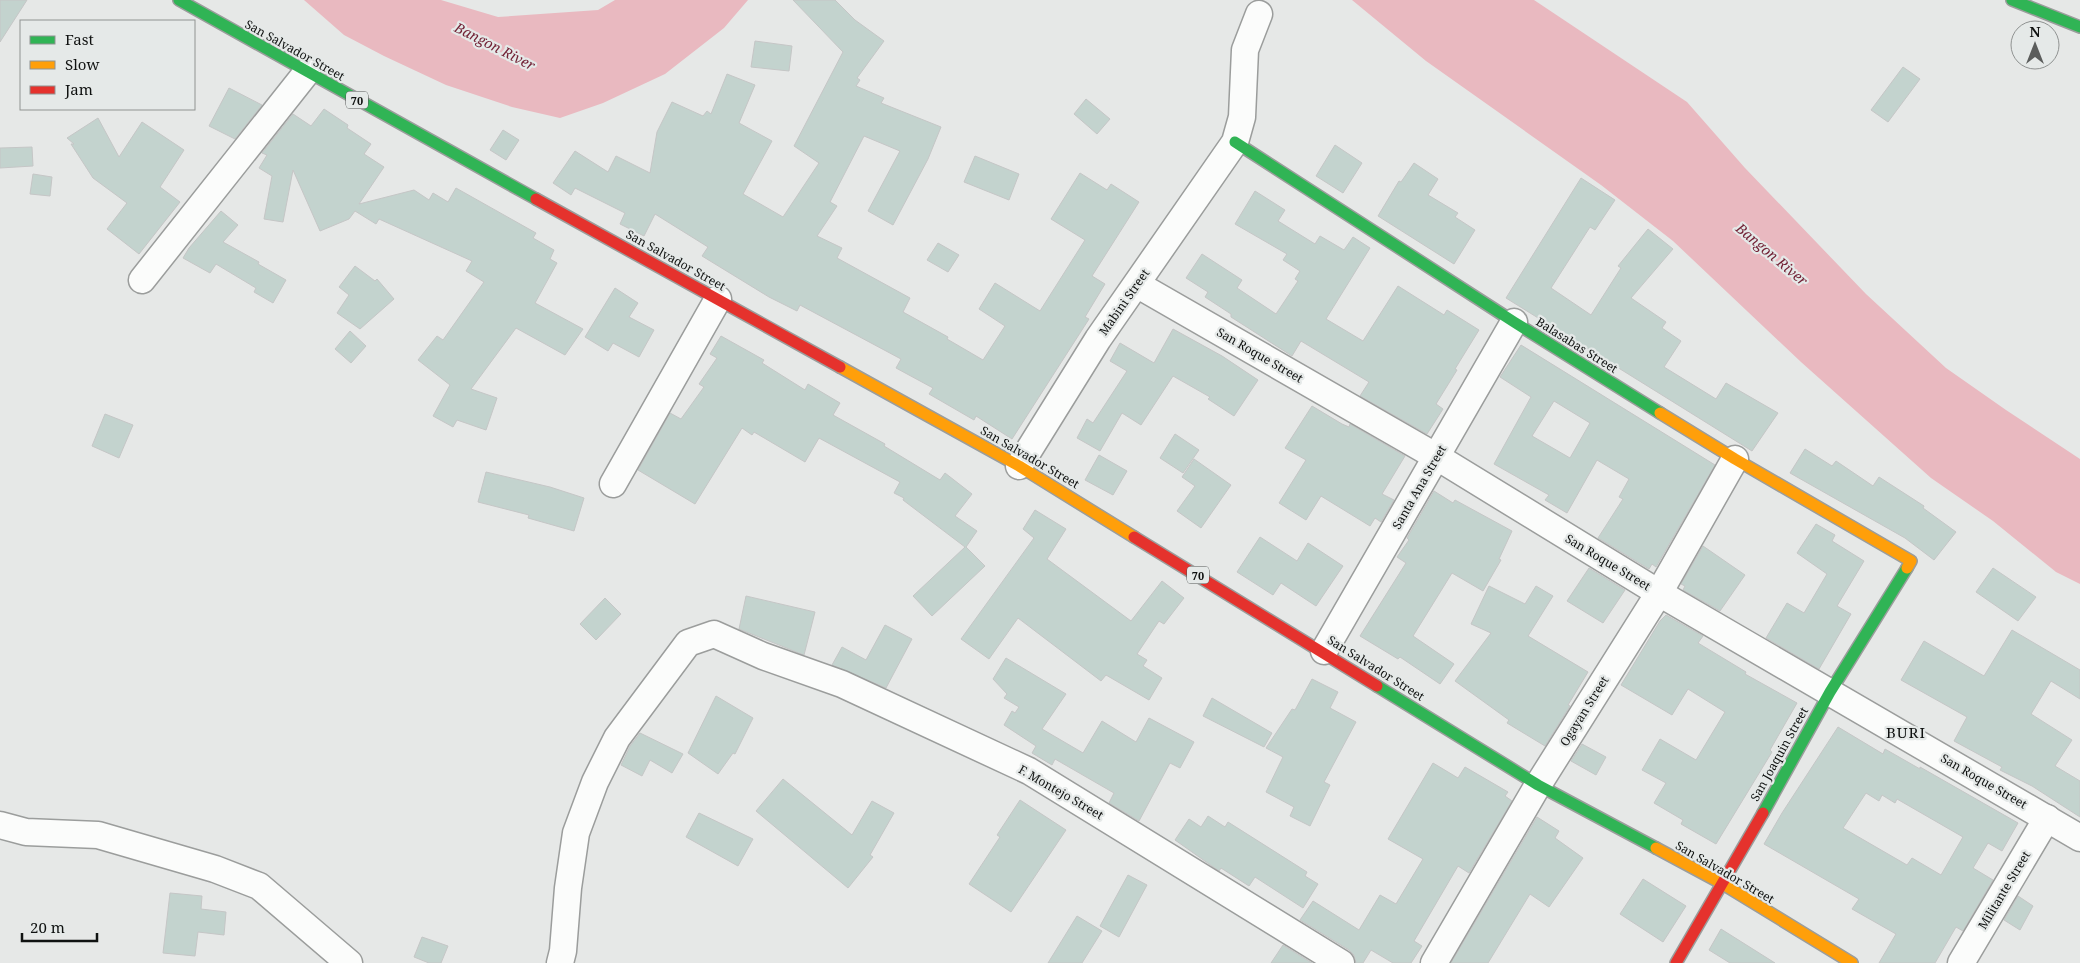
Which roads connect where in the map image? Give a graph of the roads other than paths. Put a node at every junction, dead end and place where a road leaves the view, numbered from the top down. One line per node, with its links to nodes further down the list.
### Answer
1 (179, 0): 5 (main road, San Salvador Street / 70)
2 (2012, 0): 4 (main road)
3 (1260, 14): 6 (street, Mabini Street)
4 (2080, 27)
5 (307, 72): 7 (street); 9 (main road, San Salvador Street / 70)
6 (1235, 142): 8 (street, Mabini Street); 10 (main road, Balasabas Street)
7 (142, 280)
8 (1138, 285): 11 (street, San Roque Street); 13 (street, Mabini Street)
9 (718, 299): 13 (main road, San Salvador Street / 70); 14 (street)
10 (1514, 322): 11 (street, Santa Ana Street); 12 (main road, Balasabas Street)
11 (1437, 457): 16 (street, San Roque Street); 17 (street, Santa Ana Street)
12 (1735, 459): 15 (main road, Balasabas Street); 16 (street, Ogayan Street)
13 (1019, 466): 17 (main road, San Salvador Street / 70)
14 (613, 484)
15 (1910, 561): 18 (main road, San Joaquin Street)
16 (1659, 594): 18 (street, San Roque Street); 19 (street, Ogayan Street)
17 (1324, 652): 19 (main road, San Salvador Street / 70)
18 (1830, 692): 20 (street, San Roque Street); 23 (main road, San Joaquin Street)
19 (1538, 785): 23 (main road, San Salvador Street / 70); 27 (street, Ogayan Street)
20 (2047, 818): 22 (street, San Roque Street); 30 (street, Militante Street)
21 (0, 825): 24 (street)
22 (2080, 838)
23 (1723, 884): 28 (main road, San Joaquin Street); 29 (main road, San Salvador Street / 70)
24 (349, 963)
25 (560, 963): 26 (street, F. Montejo Street)
26 (1341, 963)
27 (1434, 963)
28 (1676, 963)
29 (1852, 963)
30 (1961, 963)

